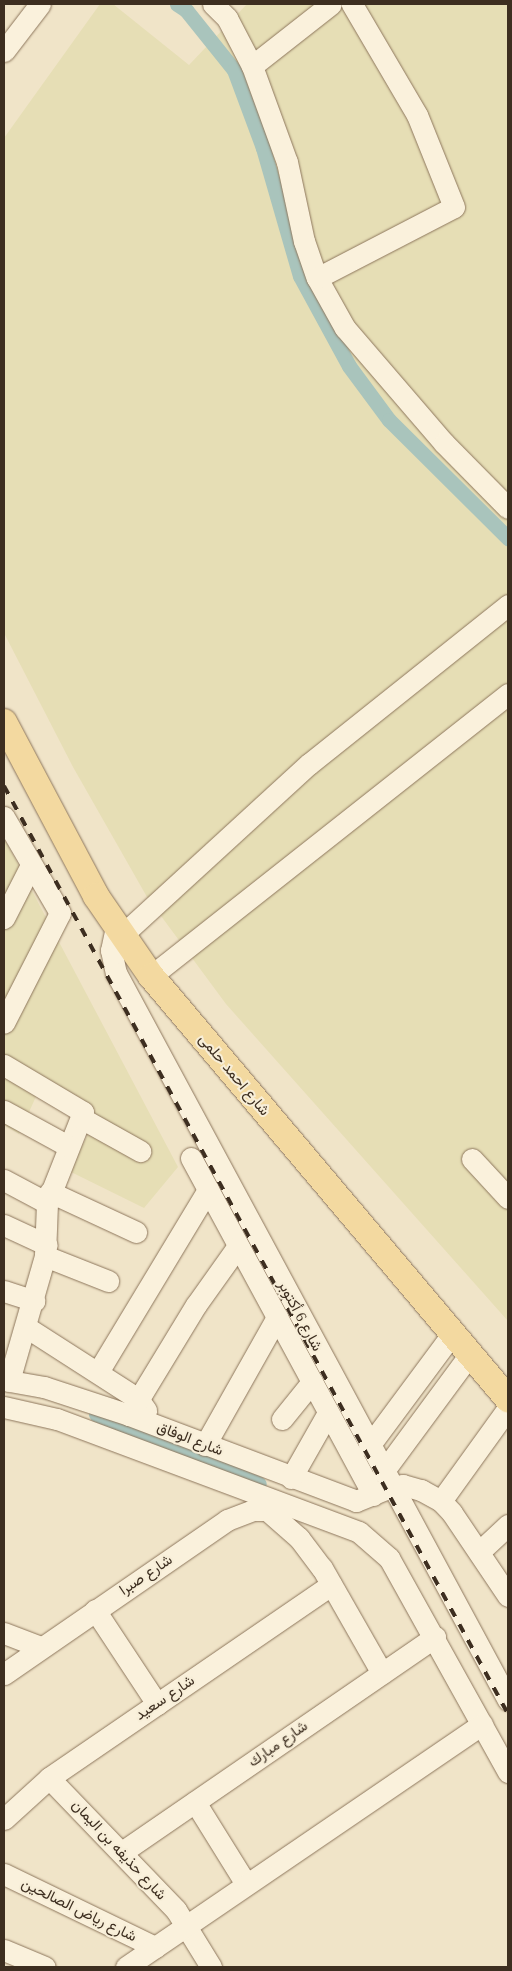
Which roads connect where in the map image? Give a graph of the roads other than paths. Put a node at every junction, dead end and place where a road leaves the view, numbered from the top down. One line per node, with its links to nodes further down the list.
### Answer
1 (40, 4): 5 (street)
2 (213, 4): 6 (street)
3 (331, 4): 6 (street)
4 (352, 4): 7 (street)
5 (4, 51)
6 (252, 66): 7 (street)
7 (317, 278): 8 (street)
8 (508, 508)
9 (508, 605): 15 (street)
10 (508, 694): 16 (street)
11 (4, 722): 15 (main road, شارع احمد حلمى)
12 (4, 817): 13 (street)
13 (31, 865): 14 (street); 17 (street)
14 (4, 918)
15 (118, 932): 16 (main road, شارع احمد حلمى); 52 (street, شارع 6 أكتوبر)
16 (151, 976): 39 (main road, شارع احمد حلمى)
17 (9, 1002): 18 (street)
18 (4, 1023)
19 (4, 1065): 21 (street)
20 (4, 1111): 22 (street)
21 (81, 1118): 22 (street); 23 (street)
22 (68, 1146): 28 (street)
23 (140, 1151)
24 (191, 1158): 27 (street, شارع 6 أكتوبر)
25 (472, 1159): 29 (street)
26 (4, 1180): 28 (street)
27 (208, 1190): 32 (street, شارع 6 أكتوبر); 42 (street)
28 (49, 1198): 31 (street); 33 (street)
29 (508, 1198)
30 (4, 1225): 33 (street)
31 (136, 1232)
32 (238, 1246): 37 (street, شارع 6 أكتوبر); 47 (street)
33 (46, 1250): 34 (street); 36 (street)
34 (108, 1281)
35 (4, 1291): 36 (street)
36 (34, 1301): 38 (street)
37 (276, 1317): 44 (street, شارع 6 أكتوبر); 51 (street)
38 (26, 1327): 40 (street); 42 (street)
39 (453, 1333): 41 (main road, شارع احمد حلمى); 52 (street)
40 (11, 1350): 43 (street)
41 (470, 1354): 45 (main road, شارع احمد حلمى); 54 (street)
42 (98, 1372): 47 (street)
43 (6, 1381): 47 (street)
44 (312, 1382): 49 (street, شارع 6 أكتوبر); 50 (street)
45 (508, 1399)
46 (4, 1407): 58 (street, شارع الوفاق)
47 (134, 1407): 51 (street, شارع الوفاق)
48 (508, 1408): 56 (street)
49 (328, 1413): 53 (street); 54 (street, شارع 6 أكتوبر)
50 (282, 1418)
51 (205, 1445): 53 (street, شارع الوفاق)
52 (369, 1446): 54 (street, شارع 6 أكتوبر)
53 (291, 1478): 55 (street, شارع الوفاق)
54 (382, 1485): 55 (street, شارع الوفاق); 56 (street, شارع الوفاق); 70 (street, شارع 6 أكتوبر)
55 (329, 1493): 59 (street)
56 (441, 1501): 61 (street)
57 (266, 1509): 58 (street, شارع صبرا); 62 (street); 64 (street, شارع صبرا)
58 (300, 1512): 59 (street, شارع الوفاق)
59 (321, 1518): 66 (street, شارع الوفاق)
60 (508, 1526): 61 (street)
61 (479, 1552): 63 (street)
62 (332, 1585): 68 (street); 71 (street, شارع سعيد)
63 (508, 1596)
64 (95, 1610): 67 (street, شارع صبرا); 71 (street)
65 (4, 1633): 67 (street)
66 (435, 1637): 68 (street, شارع مبارك); 72 (street, شارع الوفاق)
67 (41, 1647): 69 (street, شارع صبرا)
68 (382, 1673): 75 (street, شارع مبارك)
69 (4, 1674)
70 (508, 1700)
71 (157, 1704): 74 (street, شارع سعيد)
72 (482, 1724): 73 (street, شارع الوفاق); 79 (street)
73 (508, 1772)
74 (49, 1778): 76 (street, شارع سعيد); 77 (street, شارع حذيفه بن اليمان)
75 (195, 1802): 77 (street, شارع مبارك); 79 (street)
76 (4, 1819)
77 (122, 1852): 80 (street, شارع حذيفه بن اليمان)
78 (4, 1874): 81 (street, شارع رياض الصالحين)
79 (246, 1884): 80 (street)
80 (187, 1924): 81 (street); 85 (street, شارع حذيفه بن اليمان)
81 (155, 1947): 84 (street)
82 (4, 1950): 83 (street)
83 (45, 1967)
84 (126, 1967)
85 (211, 1967)

